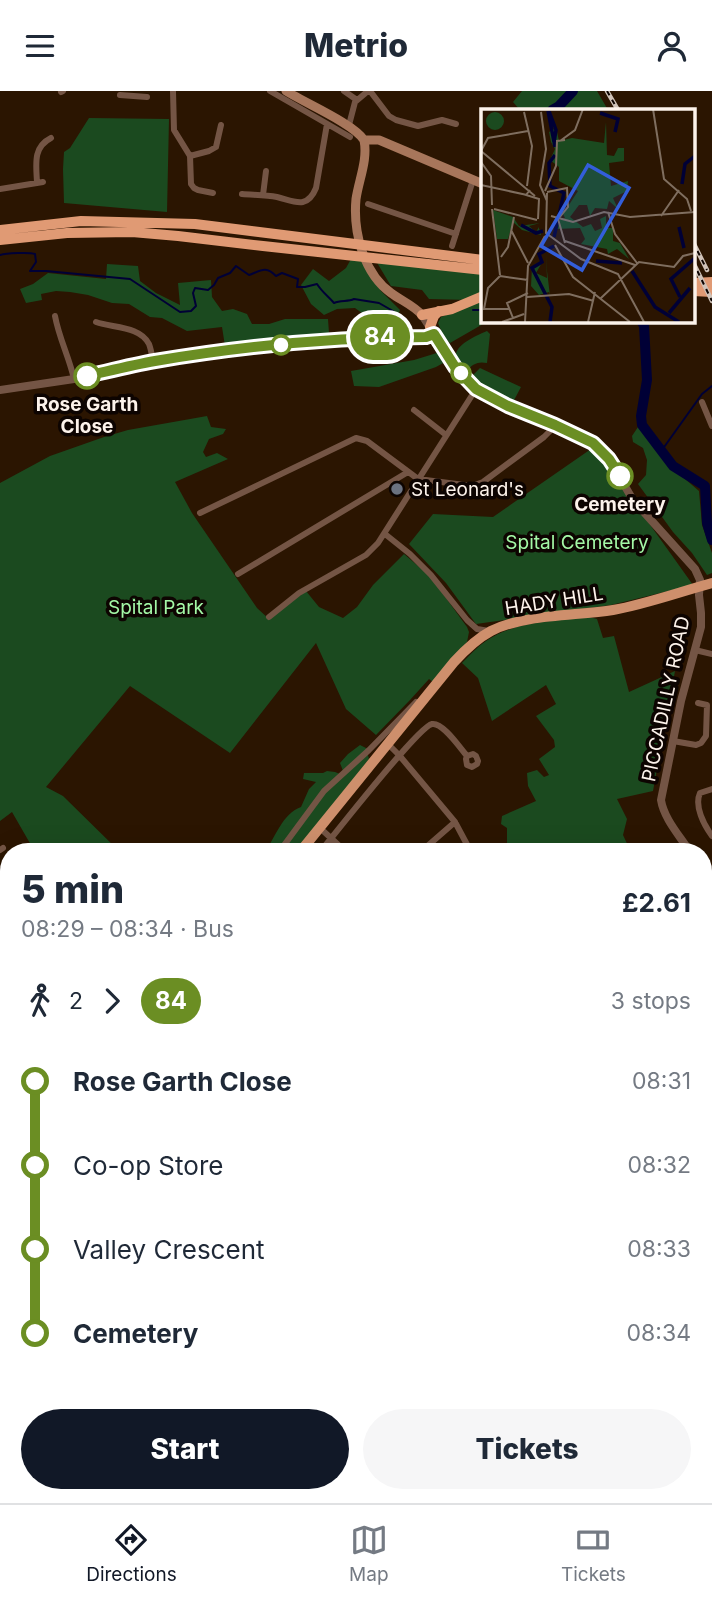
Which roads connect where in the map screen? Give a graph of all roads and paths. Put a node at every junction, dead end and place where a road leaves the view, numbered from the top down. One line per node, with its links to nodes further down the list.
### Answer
1 (173, 91): 17 (street)
2 (270, 91): 10 (street)
3 (286, 91): 10 (main road)
4 (344, 91): 9 (street)
5 (369, 91): 9 (street); 12 (street)
6 (136, 93): 7 (street); 8 (street)
7 (120, 95)
8 (147, 97)
9 (357, 100): 13 (street)
10 (332, 123): 13 (main road); 14 (street); 23 (street)
11 (221, 124): 17 (street)
12 (456, 124)
13 (349, 125): 16 (main road)
14 (350, 137)
15 (51, 138): 20 (street)
16 (364, 140): 19 (main road); 37 (main road)
17 (190, 156): 21 (street)
18 (266, 171): 23 (street)
19 (478, 182): 26 (street)
20 (0, 189)
21 (213, 193)
22 (242, 194): 23 (street)
23 (263, 195)
24 (368, 204): 26 (street)
25 (0, 230): 29 (highway)
26 (456, 235): 28 (street)
27 (0, 240): 30 (highway)
28 (452, 246)
29 (481, 260)
30 (481, 270)
31 (712, 282): 32 (highway)
32 (694, 283)
33 (694, 291): 34 (highway)
34 (712, 292)
35 (481, 297): 36 (highway)
36 (439, 311): 37 (highway); 40 (highway)
37 (422, 315): 40 (street)
38 (55, 316): 42 (street)
39 (96, 322): 41 (street)
40 (432, 330): 41 (street); 43 (street)
41 (153, 362): 42 (street)
42 (74, 379): 44 (street)
43 (476, 389): 47 (street); 49 (street)
44 (0, 390)
45 (702, 402): 48 (street)
46 (414, 409): 49 (street)
47 (555, 425): 51 (street); 54 (street)
48 (712, 426)
49 (446, 435): 51 (street)
50 (408, 472): 51 (street); 52 (street); 55 (street)
51 (418, 479): 53 (street)
52 (200, 513)
53 (385, 534): 58 (street); 59 (street)
54 (695, 569): 56 (street); 57 (street, PICCADILLY ROAD)
55 (238, 574)
56 (712, 581): 57 (main road, HADY HILL)
57 (700, 587): 59 (main road, HADY HILL); 60 (street, PICCADILLY ROAD)
58 (269, 617)
59 (491, 631): 62 (main road, HADY HILL)
60 (695, 650): 61 (street); 64 (street, PICCADILLY ROAD)
61 (712, 654)
62 (427, 697): 65 (main road, HADY HILL); 73 (street, HADY HILL)
63 (698, 703): 64 (street)
64 (673, 741): 79 (street, PICCADILLY ROAD)
65 (388, 744): 66 (street); 70 (main road, HADY HILL)
66 (399, 755): 67 (street); 69 (street); 72 (street)
67 (467, 756)
68 (712, 789): 71 (street)
69 (455, 822): 77 (street); 78 (street)
70 (320, 828): 72 (street); 74 (main road, HADY HILL)
71 (712, 836)
72 (332, 838): 75 (street); 76 (street)
73 (286, 843)
74 (308, 843)
75 (328, 843)
76 (337, 843)
77 (431, 843)
78 (466, 843)
79 (684, 843)

